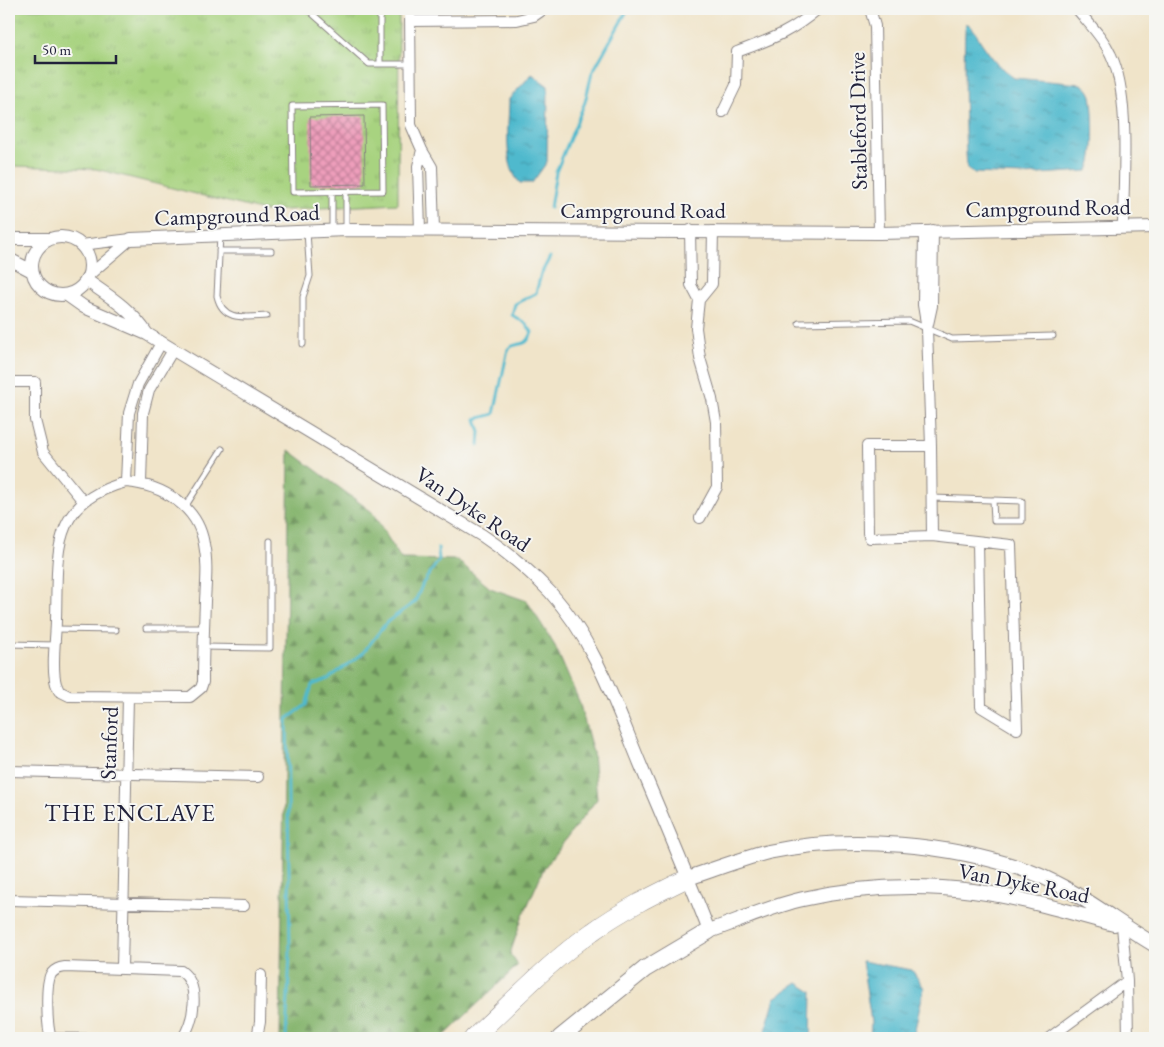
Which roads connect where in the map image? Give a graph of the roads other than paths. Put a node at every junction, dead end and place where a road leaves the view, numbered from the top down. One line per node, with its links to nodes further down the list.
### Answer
1 (307, 9): 9 (lane)
2 (380, 9): 9 (lane)
3 (410, 9): 8 (street)
4 (544, 9): 8 (street)
5 (818, 9): 11 (street)
6 (870, 9): 27 (street, Stableford Drive)
7 (1077, 9): 17 (street)
8 (410, 21): 10 (street)
9 (380, 64): 10 (lane)
10 (411, 64): 12 (street)
11 (723, 112)
12 (422, 150): 15 (street); 16 (street)
13 (332, 192): 14 (lane); 14 (lane); 25 (lane)
14 (346, 192): 19 (lane)
15 (419, 193): 16 (street); 20 (street)
16 (433, 193): 21 (street)
17 (1123, 227): 18 (street, Campground Road); 24 (street, Campground Road)
18 (1155, 227)
19 (346, 230): 20 (street, Campground Road); 25 (street, Campground Road)
20 (420, 230): 21 (street, Campground Road)
21 (434, 230): 22 (street, Campground Road)
22 (690, 230): 23 (street, Campground Road); 39 (street)
23 (713, 230): 27 (street, Campground Road); 39 (street)
24 (928, 230): 27 (street, Campground Road); 42 (street)
25 (332, 231): 26 (street, Campground Road)
26 (307, 232): 28 (street, Campground Road); 46 (lane)
27 (879, 232)
28 (220, 234): 30 (street, Campground Road); 33 (lane)
29 (9, 239): 31 (street)
30 (131, 239): 32 (street, Campground Road); 37 (street, Campground Road)
31 (48, 240): 32 (street); 36 (street)
32 (81, 245): 37 (street)
33 (219, 251): 34 (lane); 40 (lane)
34 (272, 251)
35 (9, 259): 36 (street)
36 (32, 271): 38 (street)
37 (87, 278): 38 (street); 43 (street, Van Dyke Road)
38 (67, 295): 43 (street, Van Dyke Road)
39 (699, 300): 57 (street)
40 (266, 316)
41 (800, 323): 42 (lane)
42 (927, 329): 44 (lane); 49 (street)
43 (147, 334): 45 (street, Van Dyke Road)
44 (1053, 336)
45 (161, 343): 47 (street, Van Dyke Road); 51 (street)
46 (303, 344)
47 (173, 350): 52 (street); 72 (street, Van Dyke Road)
48 (9, 382): 55 (street)
49 (931, 446): 53 (street); 58 (street)
50 (222, 449): 56 (lane)
51 (126, 482): 52 (street, Stanford); 55 (street)
52 (142, 483): 56 (street, Stanford)
53 (932, 498): 54 (lane); 58 (street)
54 (993, 500): 54 (lane)
55 (83, 501): 63 (street)
56 (185, 508): 62 (street, Stanford)
57 (700, 518)
58 (932, 536): 60 (street)
59 (270, 541): 67 (lane)
60 (978, 542): 60 (street)
61 (146, 628): 62 (lane)
62 (204, 628): 67 (street, Stanford)
63 (56, 629): 64 (lane); 66 (street)
64 (116, 630)
65 (9, 644): 66 (lane)
66 (56, 645): 68 (street)
67 (204, 647): 68 (street, Stanford)
68 (128, 697): 70 (street, Stanford)
69 (9, 771): 70 (street)
70 (126, 773): 71 (street); 74 (street, Stanford)
71 (258, 777)
72 (688, 878): 76 (main road, Van Dyke Road); 77 (street, Van Dyke Road); 85 (highway)
73 (9, 900): 74 (street)
74 (123, 903): 75 (street); 79 (street, Stanford)
75 (244, 906)
76 (1122, 926): 77 (main road, Van Dyke Road); 78 (main road, Van Dyke Road); 81 (street)
77 (709, 931): 86 (highway)
78 (1155, 945)
79 (122, 968): 82 (street); 83 (street)
80 (261, 975): 84 (street)
81 (1127, 981): 87 (street); 88 (street)
82 (50, 1037): 83 (lane)
83 (183, 1038)
84 (257, 1038)
85 (473, 1038)
86 (560, 1038)
87 (1049, 1038)
88 (1128, 1038)

